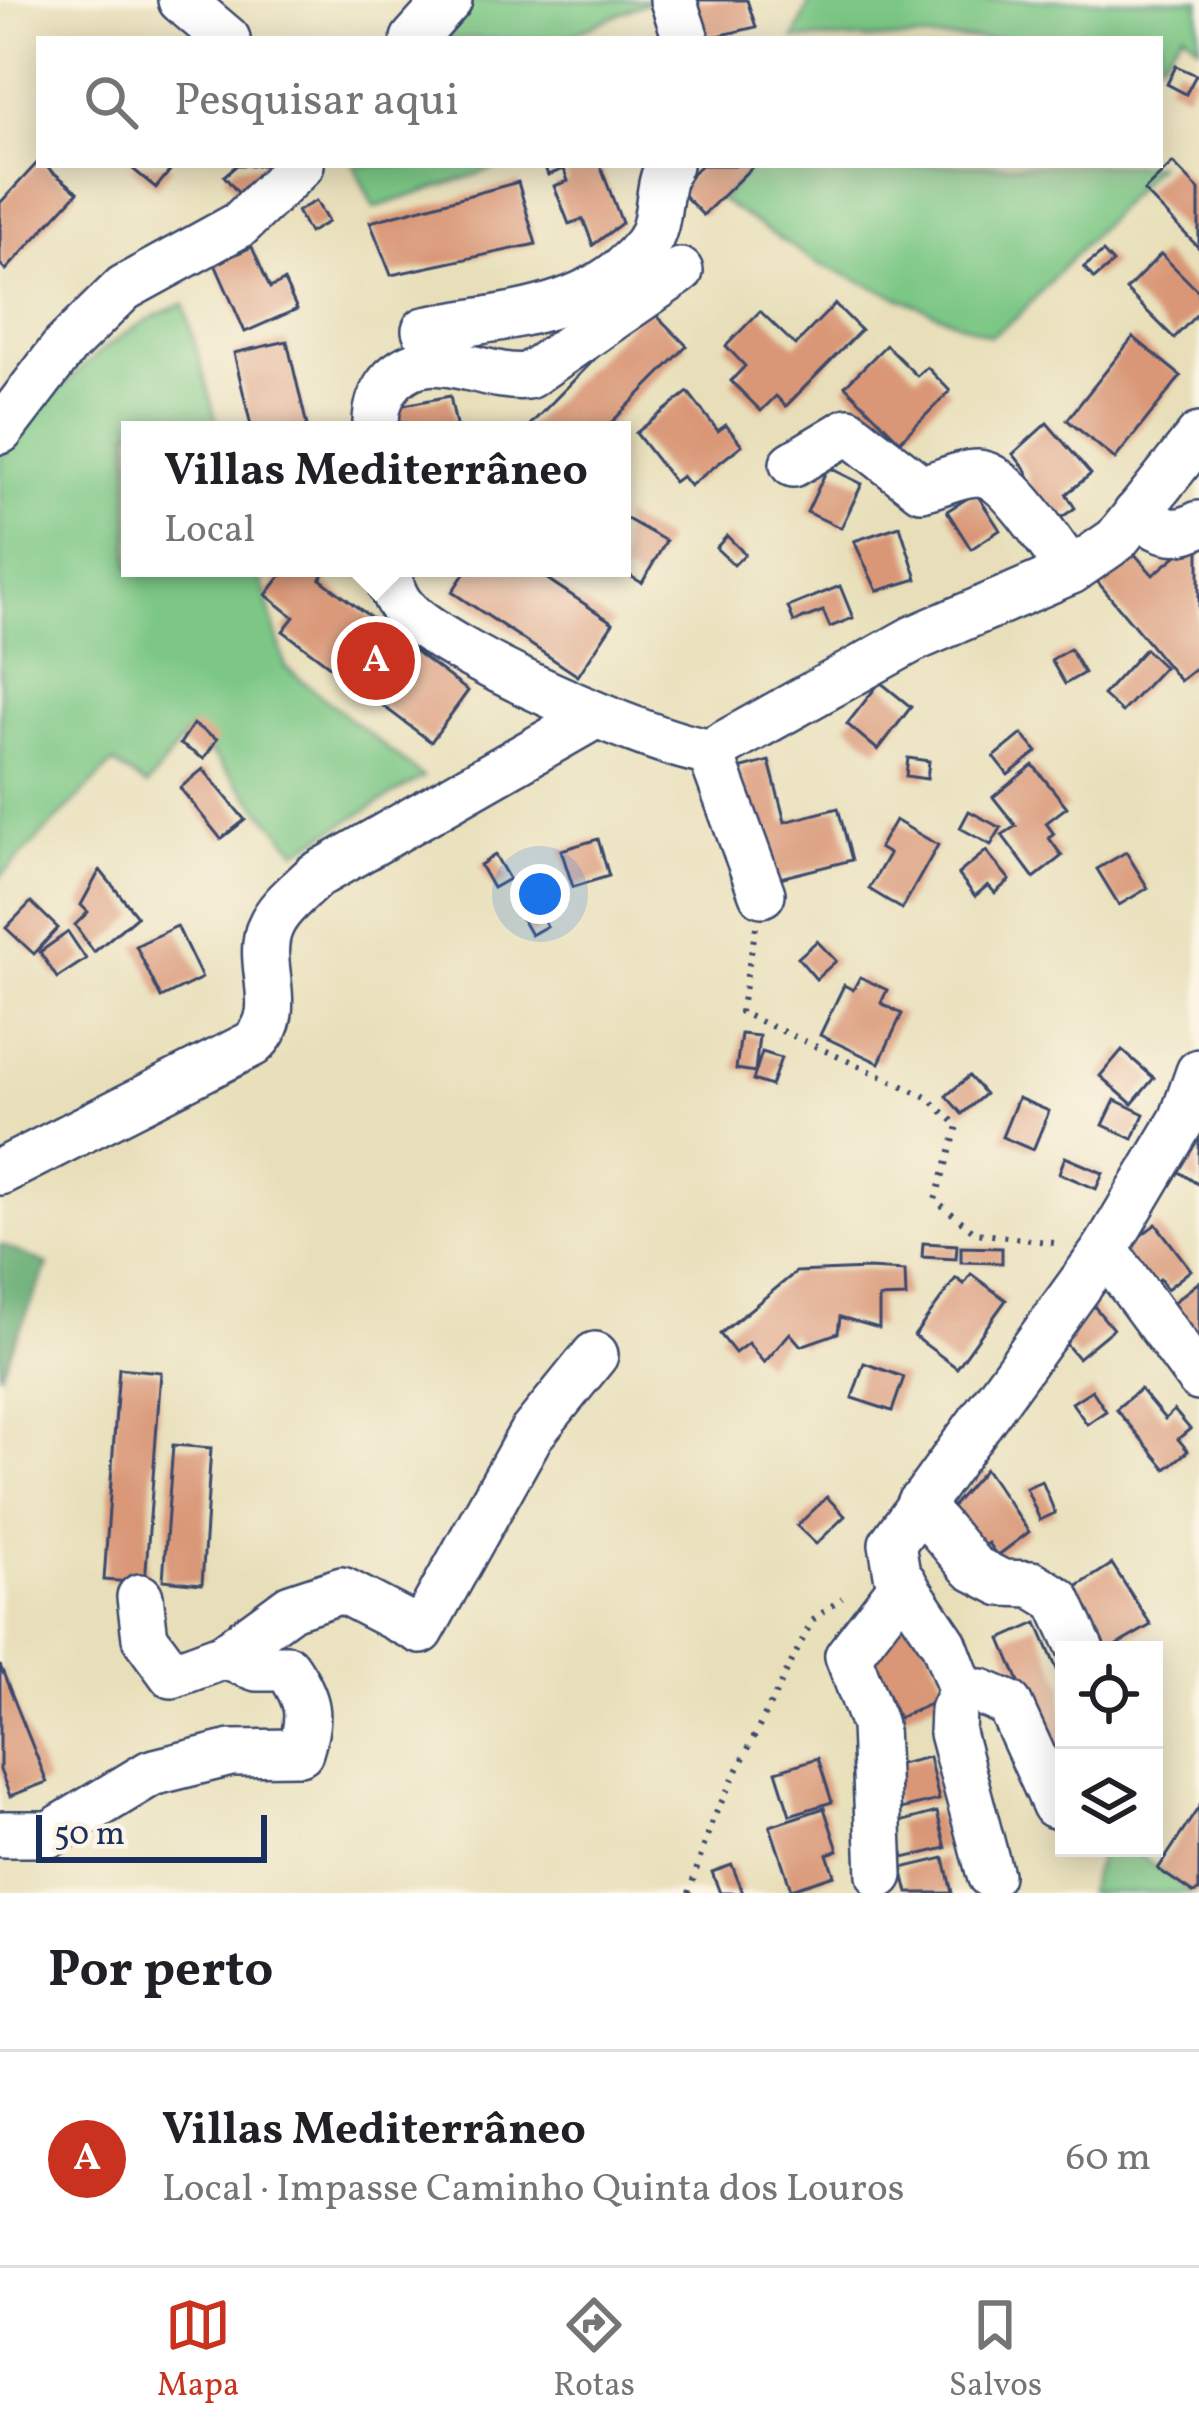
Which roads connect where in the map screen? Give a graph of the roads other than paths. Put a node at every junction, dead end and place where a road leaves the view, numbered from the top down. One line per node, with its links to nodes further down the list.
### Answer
1 (181, 0): 4 (street)
2 (448, 0): 5 (street)
3 (673, 0): 6 (street)
4 (223, 36)
5 (417, 36)
6 (685, 36)
7 (298, 168): 12 (street)
8 (668, 168): 10 (street)
9 (680, 272): 11 (street)
10 (424, 330)
11 (378, 421)
12 (0, 431)
13 (1199, 436): 15 (street)
14 (793, 464): 17 (street)
15 (1136, 514): 16 (street); 17 (street)
16 (1199, 524)
17 (1071, 571): 20 (street)
18 (390, 577): 19 (street)
19 (595, 716): 20 (street); 23 (street)
20 (710, 752): 21 (street)
21 (762, 895)
22 (1199, 1072): 24 (street)
23 (0, 1172)
24 (1106, 1250): 26 (street); 27 (street)
25 (595, 1355): 31 (street)
26 (1199, 1378)
27 (919, 1504): 28 (street); 30 (street)
28 (898, 1571): 32 (street); 35 (street)
29 (140, 1597): 31 (street)
30 (1077, 1641)
31 (224, 1657): 34 (street)
32 (962, 1691): 33 (street); 36 (street)
33 (1055, 1805)
34 (1, 1832)
35 (880, 1875)
36 (990, 1875)

